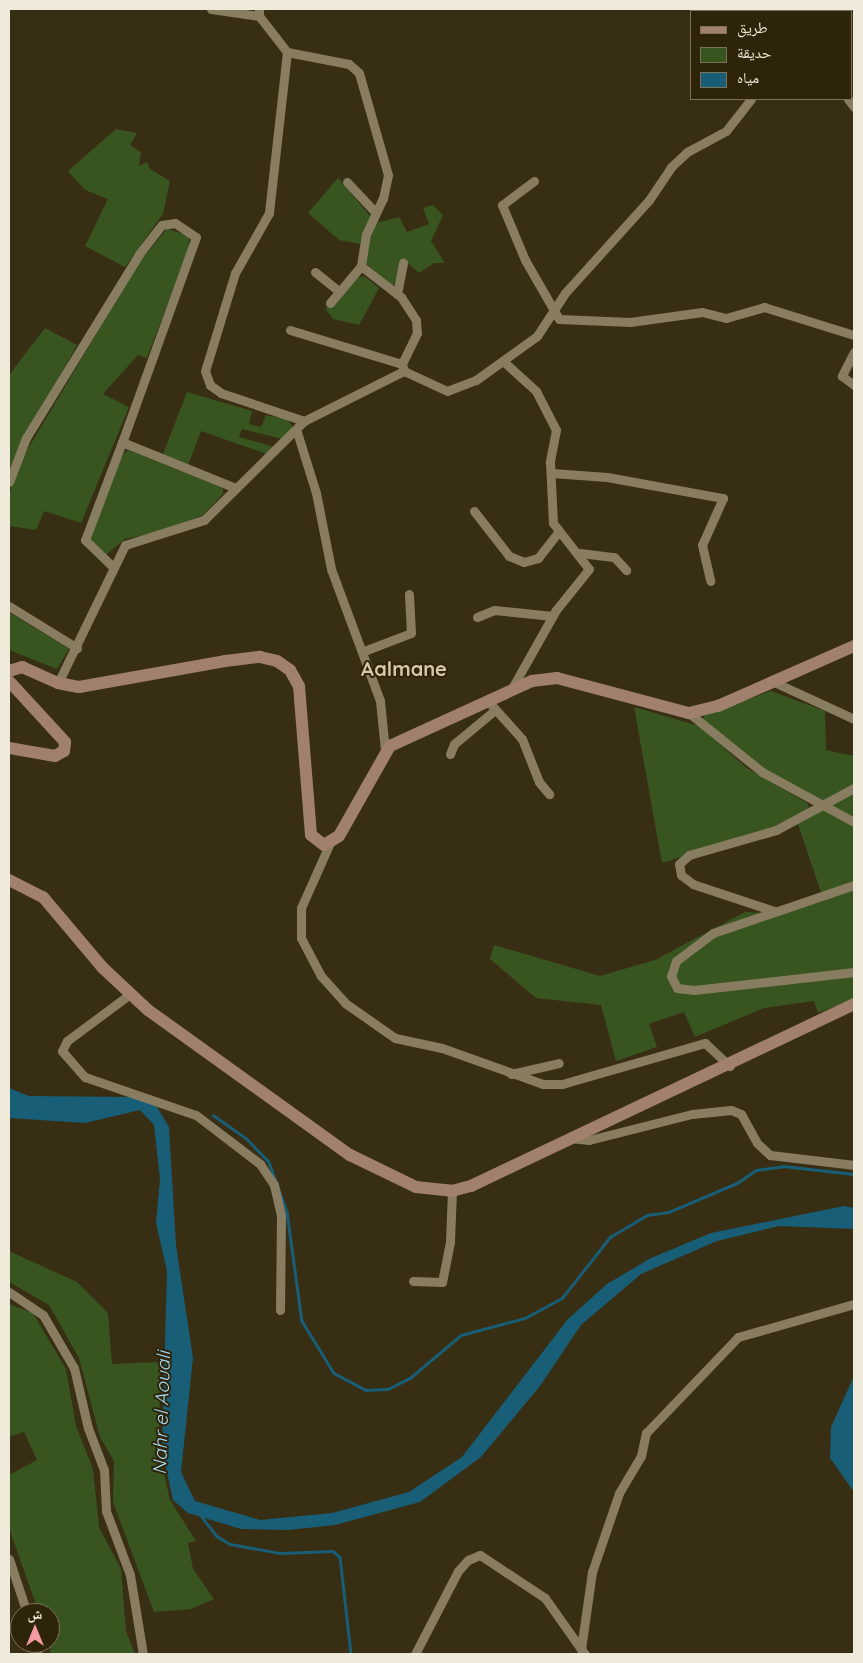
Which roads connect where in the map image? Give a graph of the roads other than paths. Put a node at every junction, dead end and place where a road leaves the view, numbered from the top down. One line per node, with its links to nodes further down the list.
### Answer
1 (211, 9): 2 (street)
2 (259, 12): 3 (street)
3 (287, 52): 7 (street); 21 (street)
4 (750, 100): 14 (street)
5 (534, 181): 14 (street)
6 (348, 182): 7 (street)
7 (376, 213): 9 (street)
8 (403, 263): 12 (street)
9 (361, 266): 11 (street); 12 (street)
10 (315, 272): 11 (street)
11 (337, 290): 13 (street)
12 (397, 294): 19 (street)
13 (330, 303)
14 (553, 315): 16 (street); 18 (street)
15 (290, 330): 19 (street)
16 (854, 335)
17 (854, 352): 20 (street)
18 (503, 361): 19 (street); 24 (street)
19 (403, 368): 21 (street)
20 (854, 385)
21 (304, 421): 22 (street)
22 (297, 432): 26 (street); 39 (street)
23 (122, 442): 25 (street); 26 (street); 30 (street)
24 (552, 473): 28 (street); 32 (street)
25 (9, 482)
26 (236, 488): 30 (street)
27 (474, 511): 28 (street)
28 (557, 534): 29 (street)
29 (580, 553): 31 (street); 35 (street)
30 (112, 566): 38 (street)
31 (626, 570)
32 (710, 581)
33 (409, 594): 39 (street)
34 (9, 606): 38 (street)
35 (553, 616): 36 (street); 44 (street)
36 (477, 617)
37 (854, 646): 42 (street)
38 (77, 648): 43 (street)
39 (364, 651): 49 (street)
40 (9, 671): 43 (street)
41 (9, 681): 48 (street)
42 (774, 682): 46 (street); 47 (street)
43 (58, 683): 55 (street)
44 (511, 690): 45 (street); 46 (street)
45 (491, 705): 49 (street); 50 (street); 52 (street)
46 (689, 713): 53 (street)
47 (854, 719)
48 (9, 748)
49 (385, 750): 55 (street)
50 (450, 754)
51 (854, 788): 53 (street)
52 (549, 794)
53 (822, 806): 54 (street); 58 (street)
54 (854, 822)
55 (329, 845): 64 (street)
56 (9, 880): 60 (street)
57 (854, 885): 58 (street)
58 (774, 911): 59 (street)
59 (854, 972)
60 (130, 994): 67 (street); 71 (street)
61 (854, 1004): 63 (street)
62 (559, 1063): 64 (street)
63 (730, 1066): 64 (street); 65 (street)
64 (509, 1074)
65 (566, 1138): 66 (street); 67 (street)
66 (854, 1165)
67 (452, 1191): 68 (street)
68 (413, 1281)
69 (9, 1292): 75 (street)
70 (854, 1304): 74 (street)
71 (280, 1310)
72 (9, 1559): 73 (street)
73 (23, 1603)
74 (583, 1652): 76 (street)
75 (143, 1654)
76 (415, 1654)

